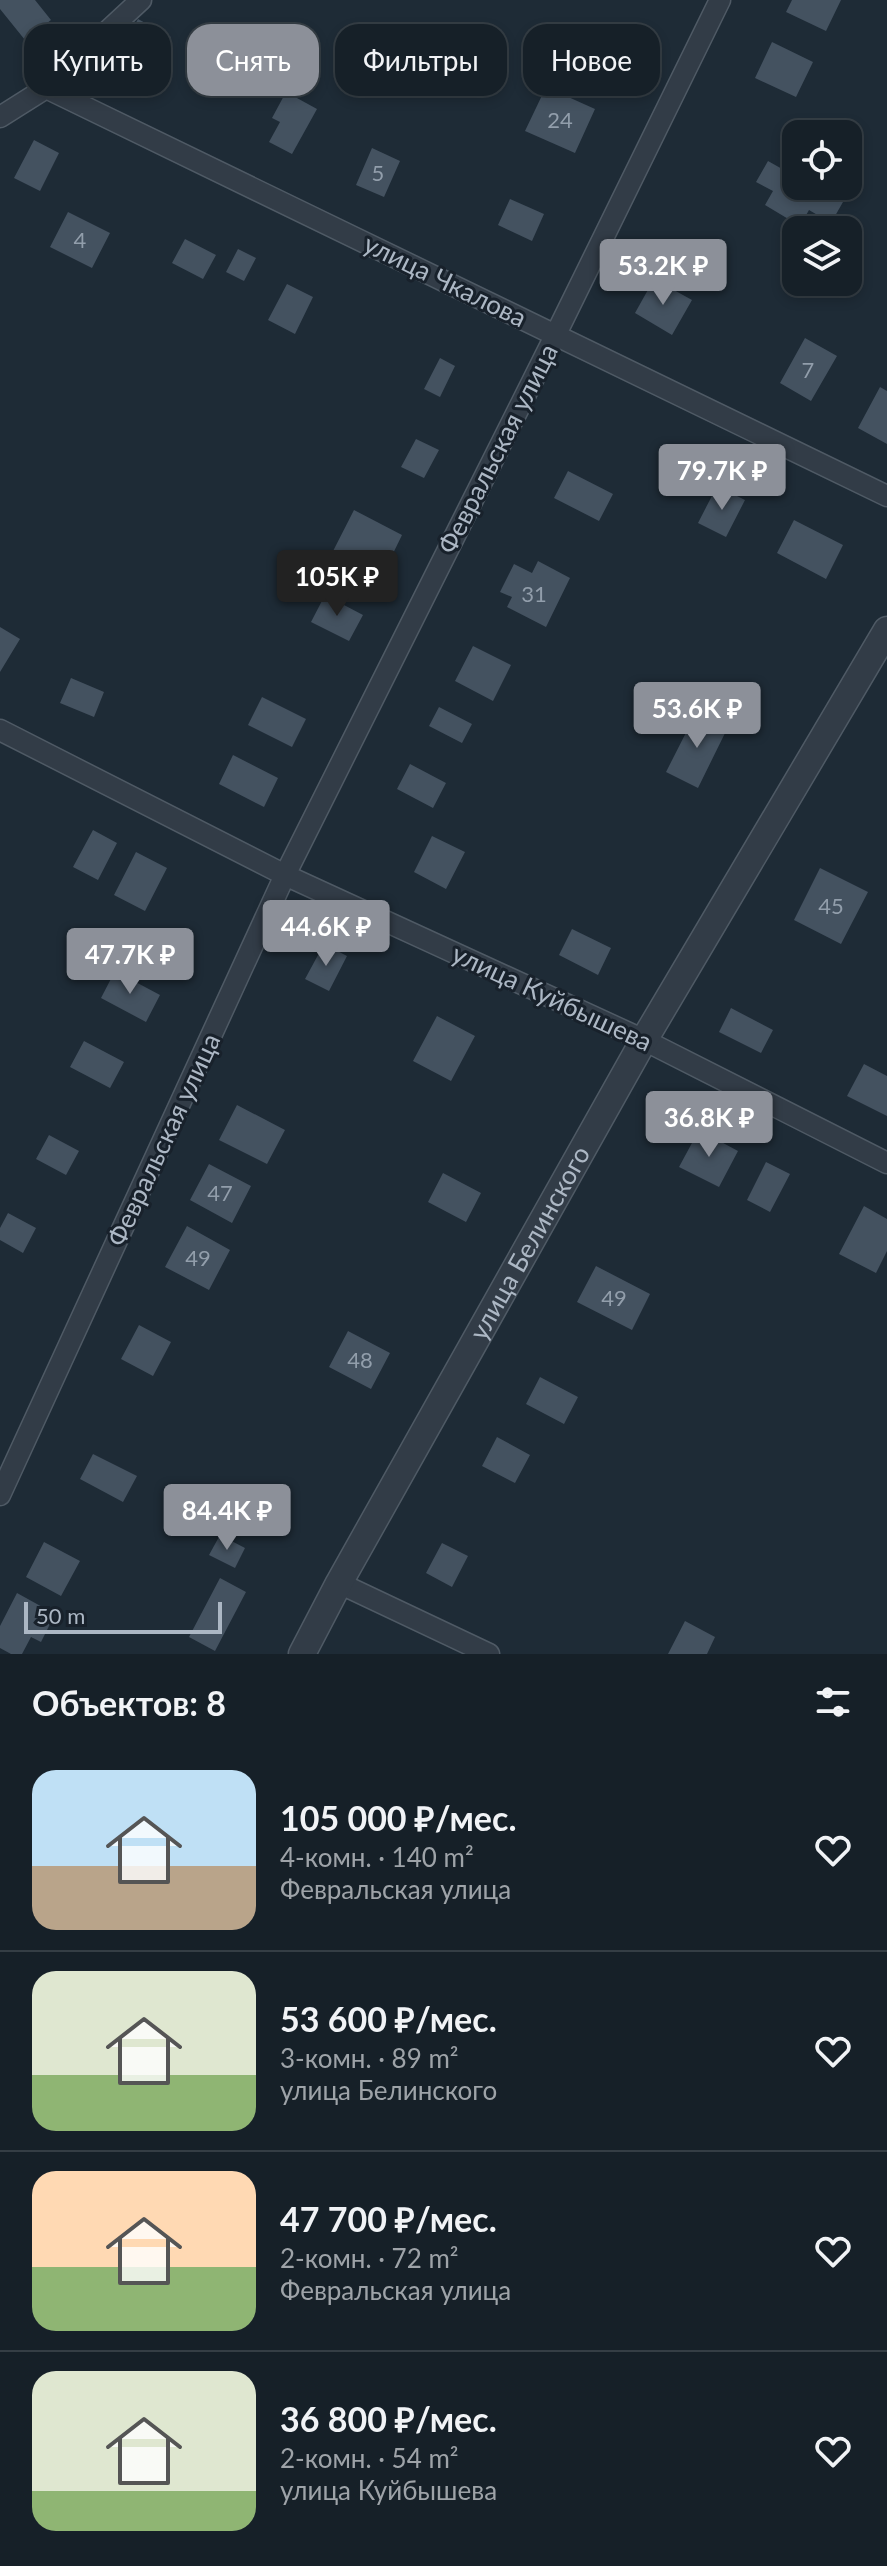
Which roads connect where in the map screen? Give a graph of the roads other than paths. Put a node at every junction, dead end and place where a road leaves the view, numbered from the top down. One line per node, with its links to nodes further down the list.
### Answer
1 (141, 0): 3 (street)
2 (720, 0): 7 (street, Февральская улица)
3 (115, 24)
4 (33, 96): 6 (street)
5 (63, 96): 7 (street, улица Чкалова)
6 (0, 117)
7 (556, 334): 8 (street, улица Чкалова); 11 (street, Февральская улица)
8 (887, 496)
9 (887, 630): 12 (street, улица Белинского)
10 (0, 730): 11 (street, улица Куйбышева)
11 (285, 875): 12 (street, улица Куйбышева); 14 (street, Февральская улица)
12 (644, 1040): 13 (street, улица Куйбышева); 16 (street, улица Белинского)
13 (887, 1163)
14 (8, 1460): 15 (street, Февральская улица)
15 (0, 1495)
16 (339, 1583): 17 (street, улица Белинского); 18 (street)
17 (302, 1654)
18 (489, 1654)

